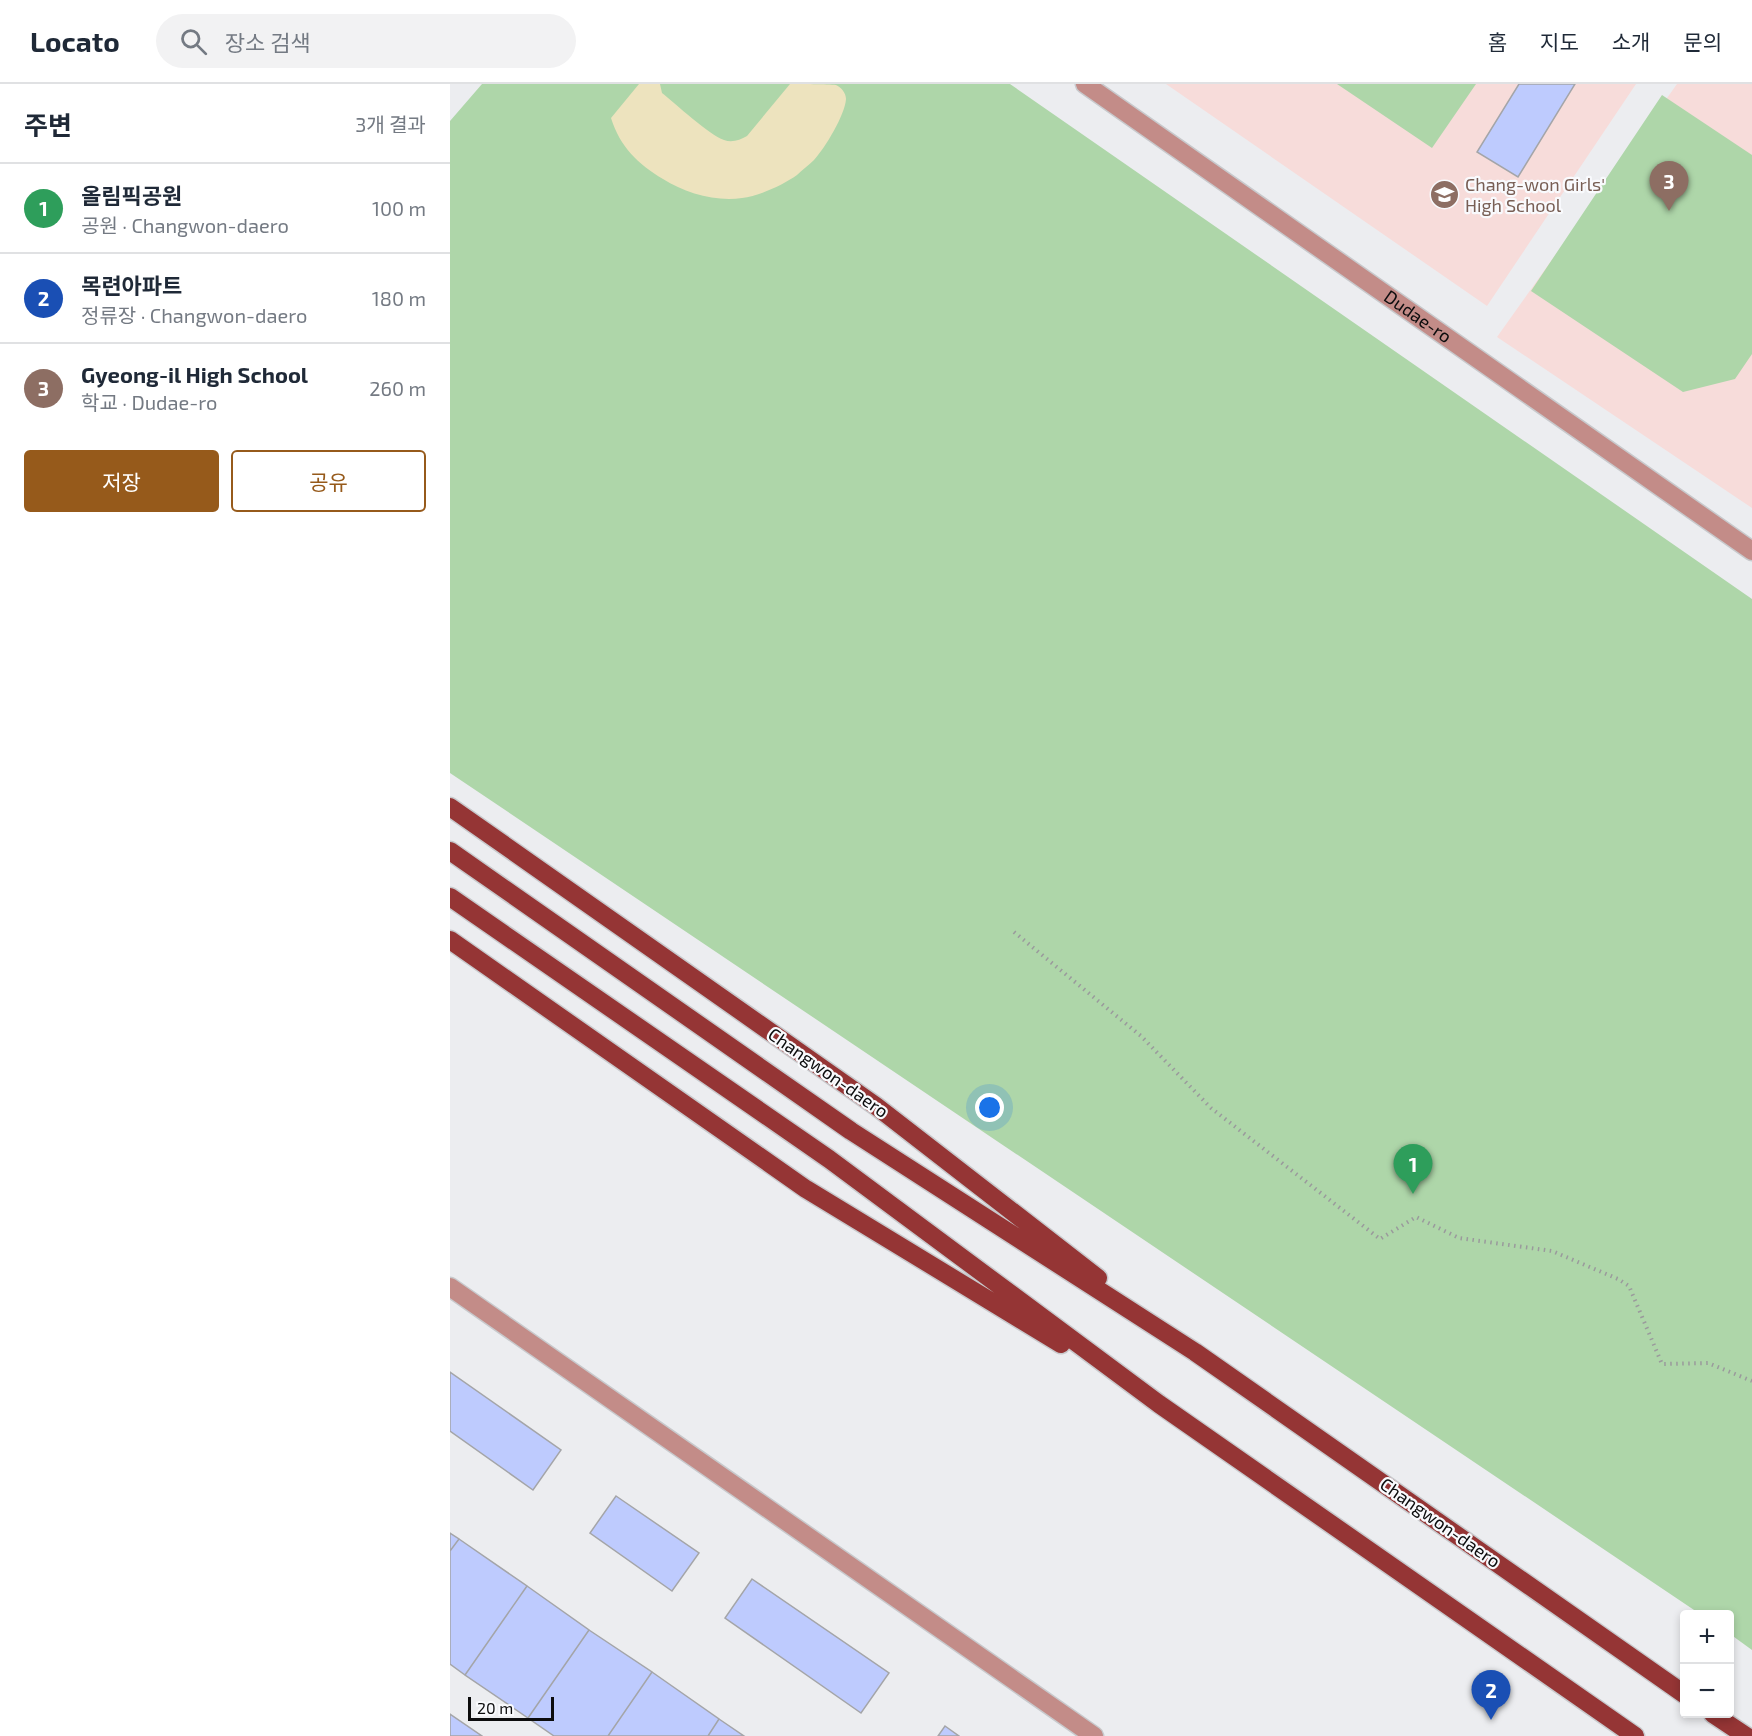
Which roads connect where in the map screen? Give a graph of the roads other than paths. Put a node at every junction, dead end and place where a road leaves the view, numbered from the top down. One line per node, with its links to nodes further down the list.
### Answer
1 (1085, 84): 2 (street, Dudae-ro)
2 (1752, 551)
3 (450, 807): 8 (main road, Changwon-daero)
4 (450, 851): 8 (main road, Changwon-daero)
5 (450, 897): 9 (main road)
6 (450, 940): 9 (main road)
7 (450, 1287): 12 (street)
8 (1195, 1352): 10 (main road, Changwon-daero)
9 (1159, 1404): 13 (main road)
10 (1680, 1691)
11 (1720, 1718): 14 (main road)
12 (1094, 1736)
13 (1635, 1736)
14 (1746, 1736)

